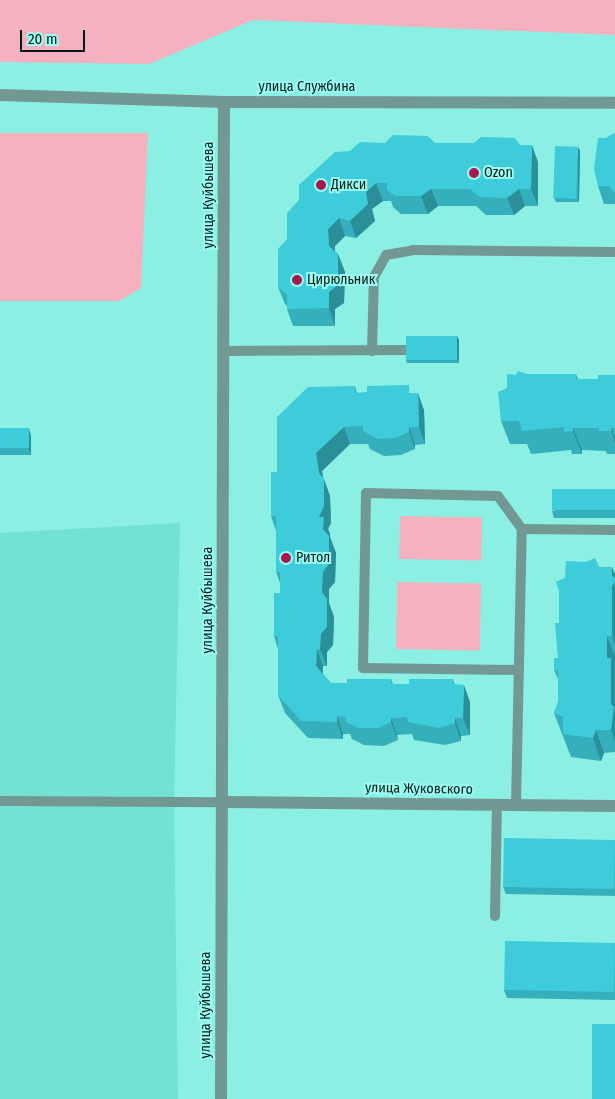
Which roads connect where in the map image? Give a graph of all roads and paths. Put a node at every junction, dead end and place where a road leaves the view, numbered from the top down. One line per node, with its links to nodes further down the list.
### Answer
1 (0, 95): 2 (street, улица Службина)
2 (224, 102): 3 (street, улица Службина); 6 (street, улица Куйбышева)
3 (615, 104)
4 (615, 252): 7 (lane)
5 (407, 350): 7 (lane)
6 (224, 351): 7 (lane); 12 (street, улица Куйбышева)
7 (372, 351)
8 (522, 529): 9 (lane); 10 (lane); 10 (lane)
9 (615, 530)
10 (519, 670): 14 (lane)
11 (0, 801): 12 (lane)
12 (223, 802): 13 (street, улица Жуковского); 17 (street, улица Куйбышева)
13 (497, 805): 14 (street, улица Жуковского); 16 (lane)
14 (516, 805): 15 (street, улица Жуковского)
15 (615, 806)
16 (495, 916)
17 (221, 1099)

